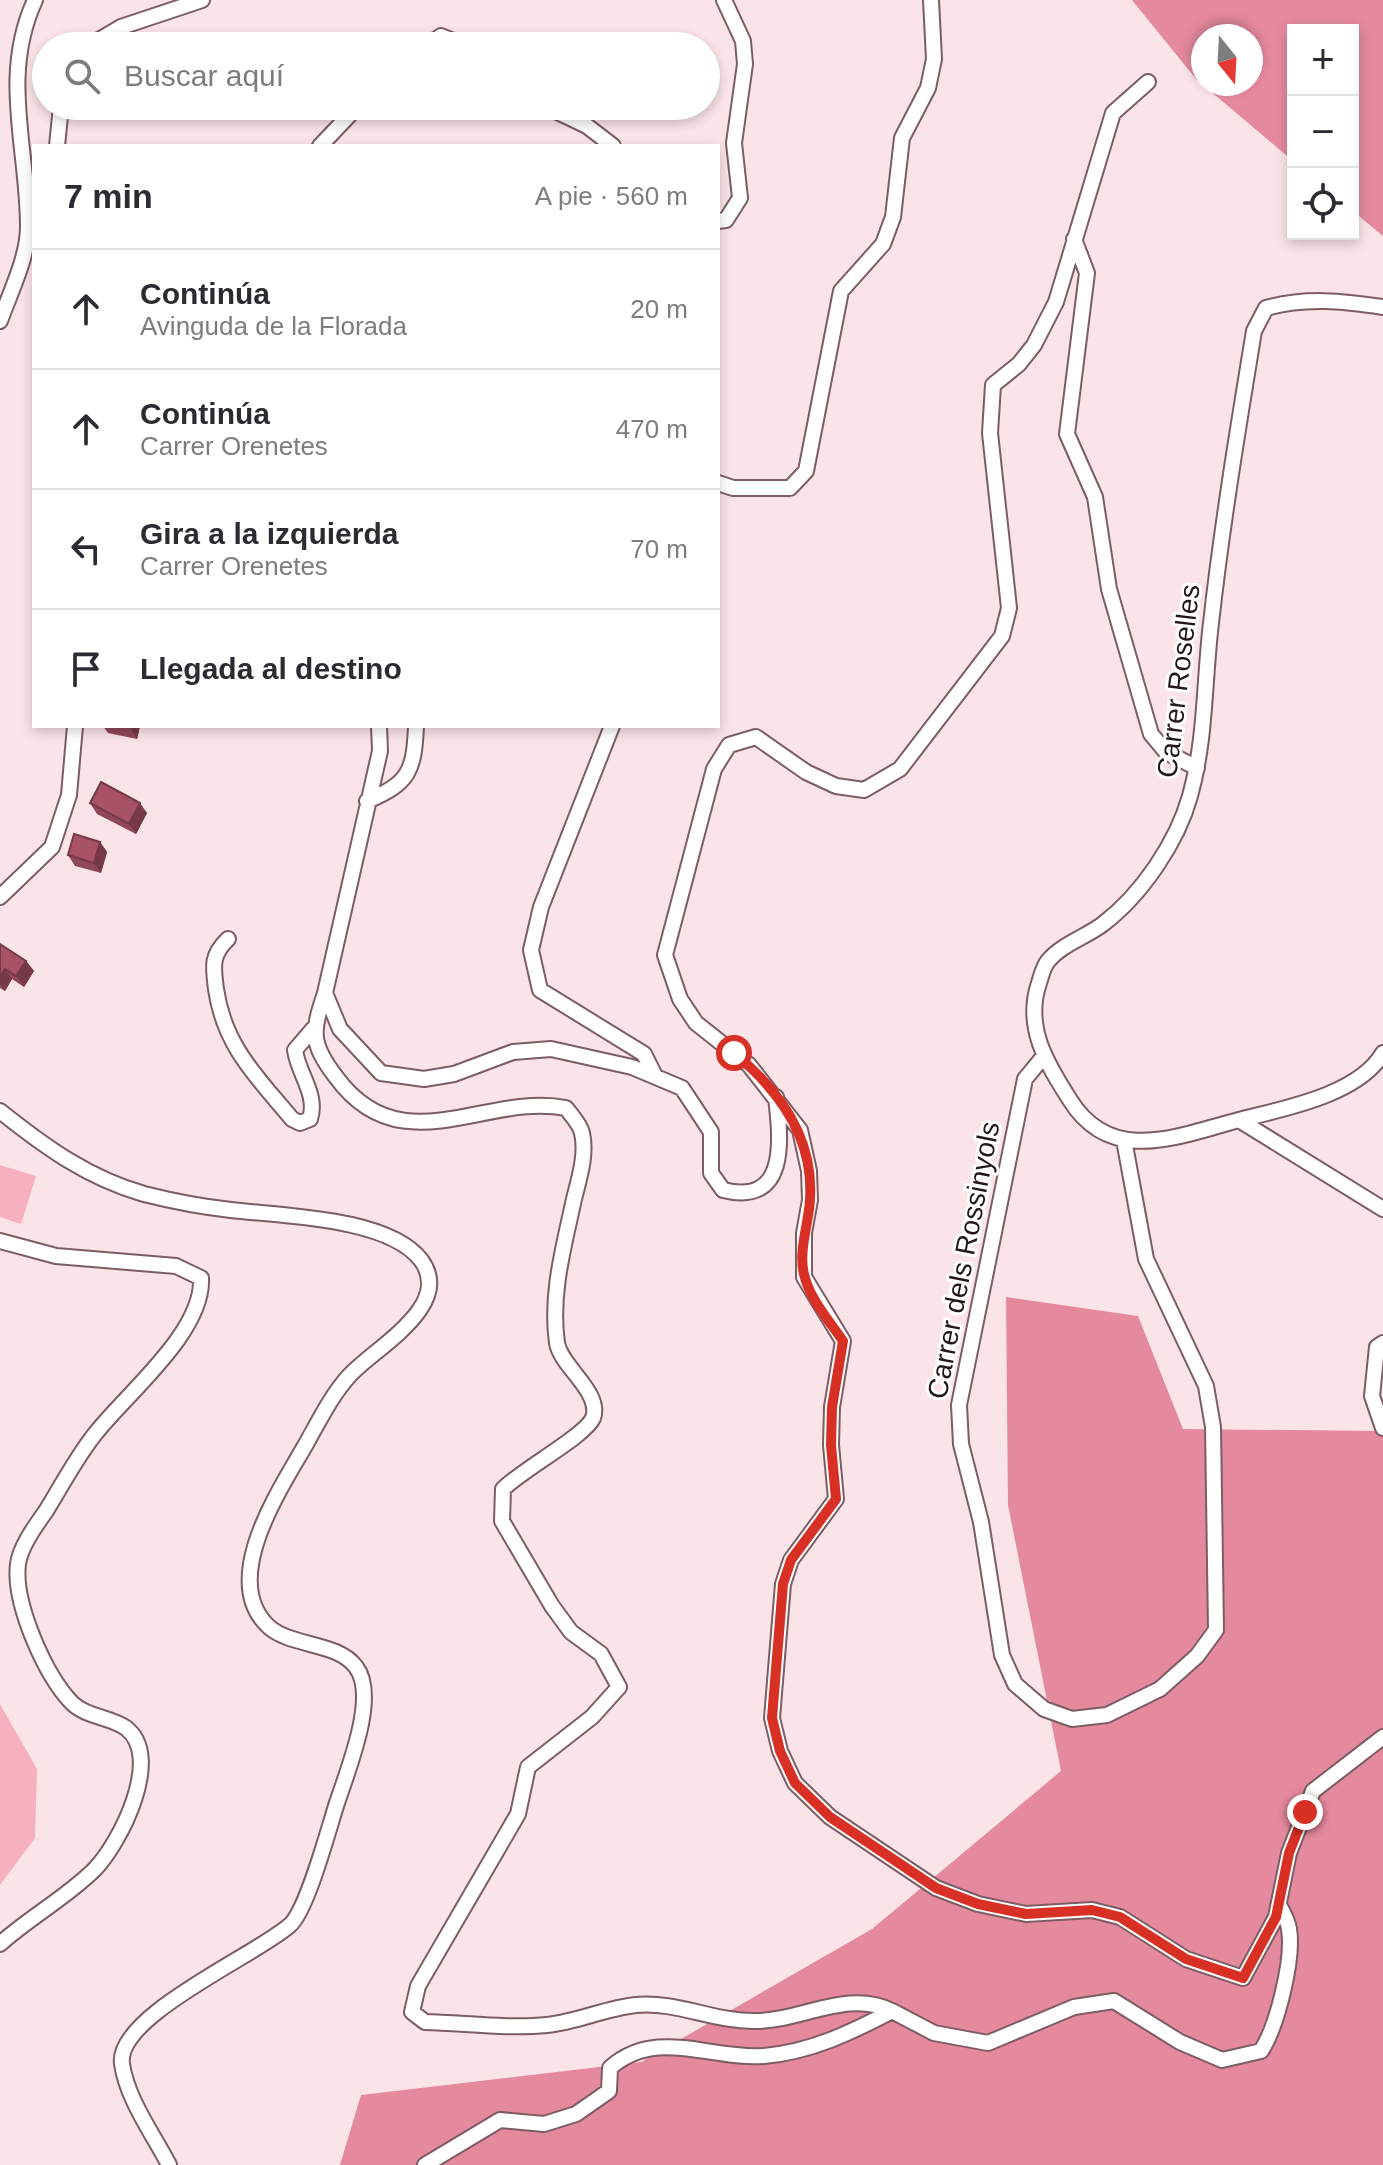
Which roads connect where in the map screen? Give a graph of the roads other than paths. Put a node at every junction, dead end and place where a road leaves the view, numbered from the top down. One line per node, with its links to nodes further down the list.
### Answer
1 (35, 0): 13 (street)
2 (202, 0): 5 (street)
3 (724, 0): 14 (street)
4 (931, 0): 18 (street)
5 (113, 32)
6 (1148, 82): 15 (street)
7 (60, 120): 10 (street)
8 (345, 120): 11 (street)
9 (574, 120): 12 (street)
10 (57, 144)
11 (322, 144)
12 (610, 144)
13 (30, 199): 17 (street)
14 (720, 221)
15 (1074, 239): 23 (street); 32 (street)
16 (1383, 307): 23 (street, Carrer Roselles)
17 (0, 321)
18 (720, 484)
19 (75, 728): 25 (street)
20 (379, 728): 24 (street)
21 (416, 728): 24 (street)
22 (611, 728): 31 (street)
23 (1197, 768): 30 (street, Carrer Roselles)
24 (367, 801): 27 (street)
25 (0, 897)
26 (228, 939): 28 (street)
27 (325, 993): 28 (street); 31 (street)
28 (313, 1029): 43 (street)
29 (1383, 1053): 34 (street, Carrer Roselles)
30 (1044, 1056): 35 (street, Carrer Roselles); 35 (street, Carrer dels Rossinyols)
31 (655, 1076): 32 (street)
32 (776, 1097): 41 (street)
33 (0, 1111): 44 (street)
34 (1239, 1120): 35 (street, Carrer Roselles); 36 (street)
35 (1124, 1140)
36 (1383, 1209)
37 (0, 1241): 42 (street)
38 (1383, 1343): 39 (street)
39 (1383, 1428)
40 (1383, 1737): 41 (street)
41 (1279, 1905): 43 (street)
42 (0, 1944)
43 (892, 2011): 45 (street)
44 (169, 2165)
45 (425, 2165)

